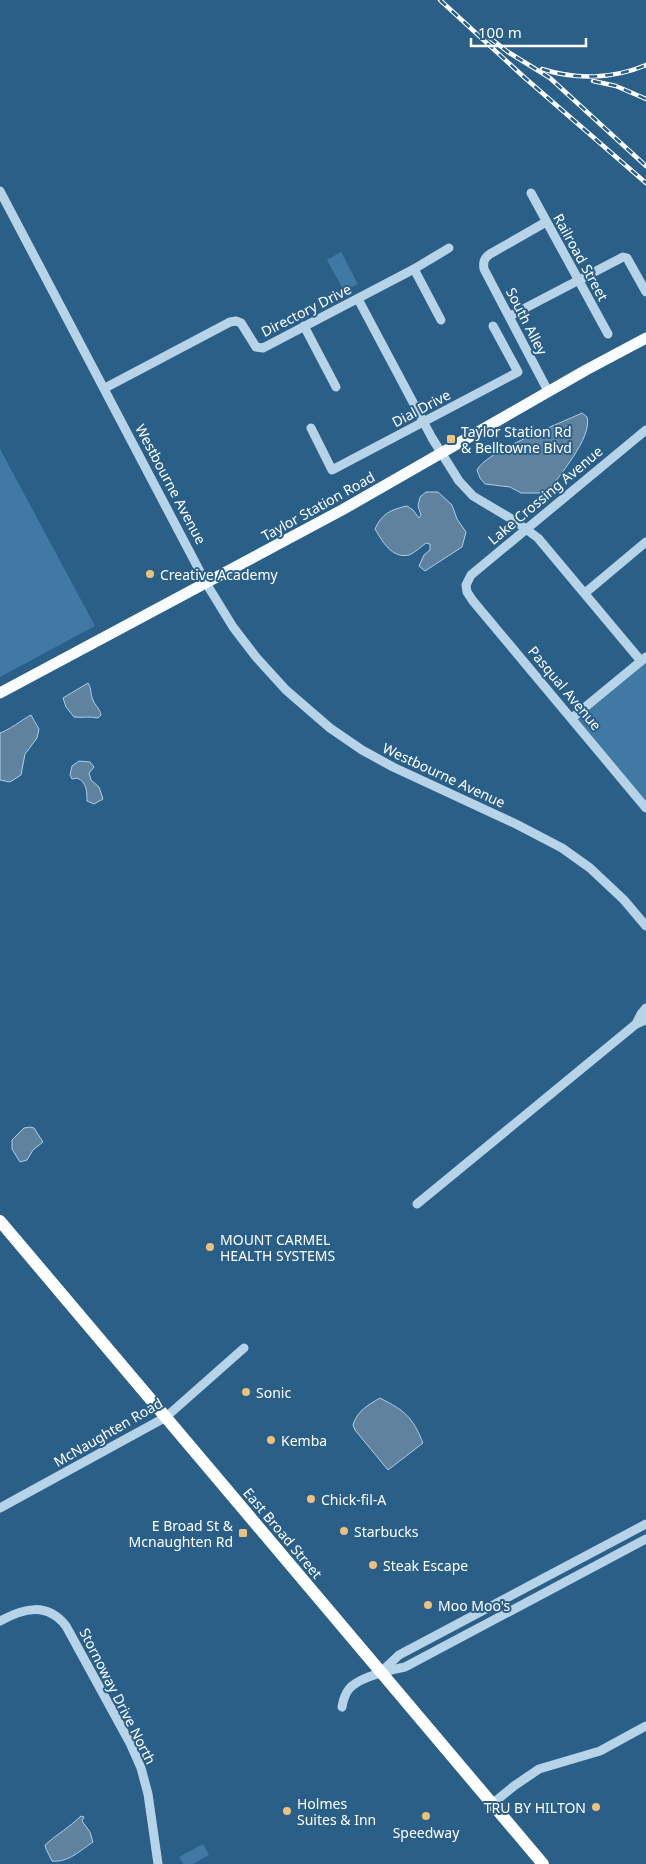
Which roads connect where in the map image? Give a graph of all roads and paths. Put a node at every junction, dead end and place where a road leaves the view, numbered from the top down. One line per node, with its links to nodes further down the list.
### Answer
1 (0, 191): 16 (street, Westbourne Avenue)
2 (530, 193): 3 (street, Railroad Street)
3 (546, 222): 6 (street, Railroad Street); 9 (street, South Alley)
4 (449, 248): 5 (street, Directory Drive)
5 (414, 269): 8 (street, Directory Drive); 10 (street)
6 (578, 280): 7 (street); 9 (street); 13 (street, Railroad Street)
7 (646, 292)
8 (358, 299): 11 (street, Directory Drive); 18 (street)
9 (510, 316): 17 (street, South Alley)
10 (441, 320)
11 (304, 326): 15 (street); 16 (street, Directory Drive)
12 (493, 326): 18 (street, Dial Drive)
13 (608, 334)
14 (646, 338): 17 (main road, Taylor Station Road)
15 (336, 387)
16 (105, 388): 24 (street, Westbourne Avenue)
17 (548, 391): 21 (main road, Taylor Station Road)
18 (424, 422): 19 (street, Dial Drive); 21 (street)
19 (311, 428)
20 (646, 430): 22 (street, Lake Crossing Avenue)
21 (441, 454): 22 (street); 24 (main road, Taylor Station Road)
22 (526, 529): 25 (street, Lake Crossing Avenue); 26 (street)
23 (646, 542): 26 (street)
24 (206, 583): 28 (main road, Taylor Station Road); 31 (street, Westbourne Avenue)
25 (466, 584): 29 (street, Pasqual Avenue)
26 (585, 593): 27 (street)
27 (643, 659): 29 (street)
28 (0, 693)
29 (572, 718): 30 (street, Pasqual Avenue)
30 (646, 808)
31 (645, 927)
32 (646, 1008): 34 (street)
33 (646, 1020): 34 (street)
34 (636, 1024): 35 (street)
35 (416, 1204)
36 (0, 1221): 38 (highway, East Broad Street)
37 (244, 1348): 38 (street, McNaughten Road)
38 (166, 1417): 39 (street, McNaughten Road); 43 (highway, East Broad Street)
39 (0, 1508)
40 (646, 1524): 43 (street)
41 (646, 1539): 43 (street)
42 (0, 1621): 47 (street, Stornoway Drive North)
43 (380, 1672): 44 (street); 46 (highway, East Broad Street)
44 (342, 1708)
45 (646, 1726): 46 (street)
46 (492, 1804): 48 (highway, East Broad Street)
47 (158, 1864)
48 (543, 1864)

